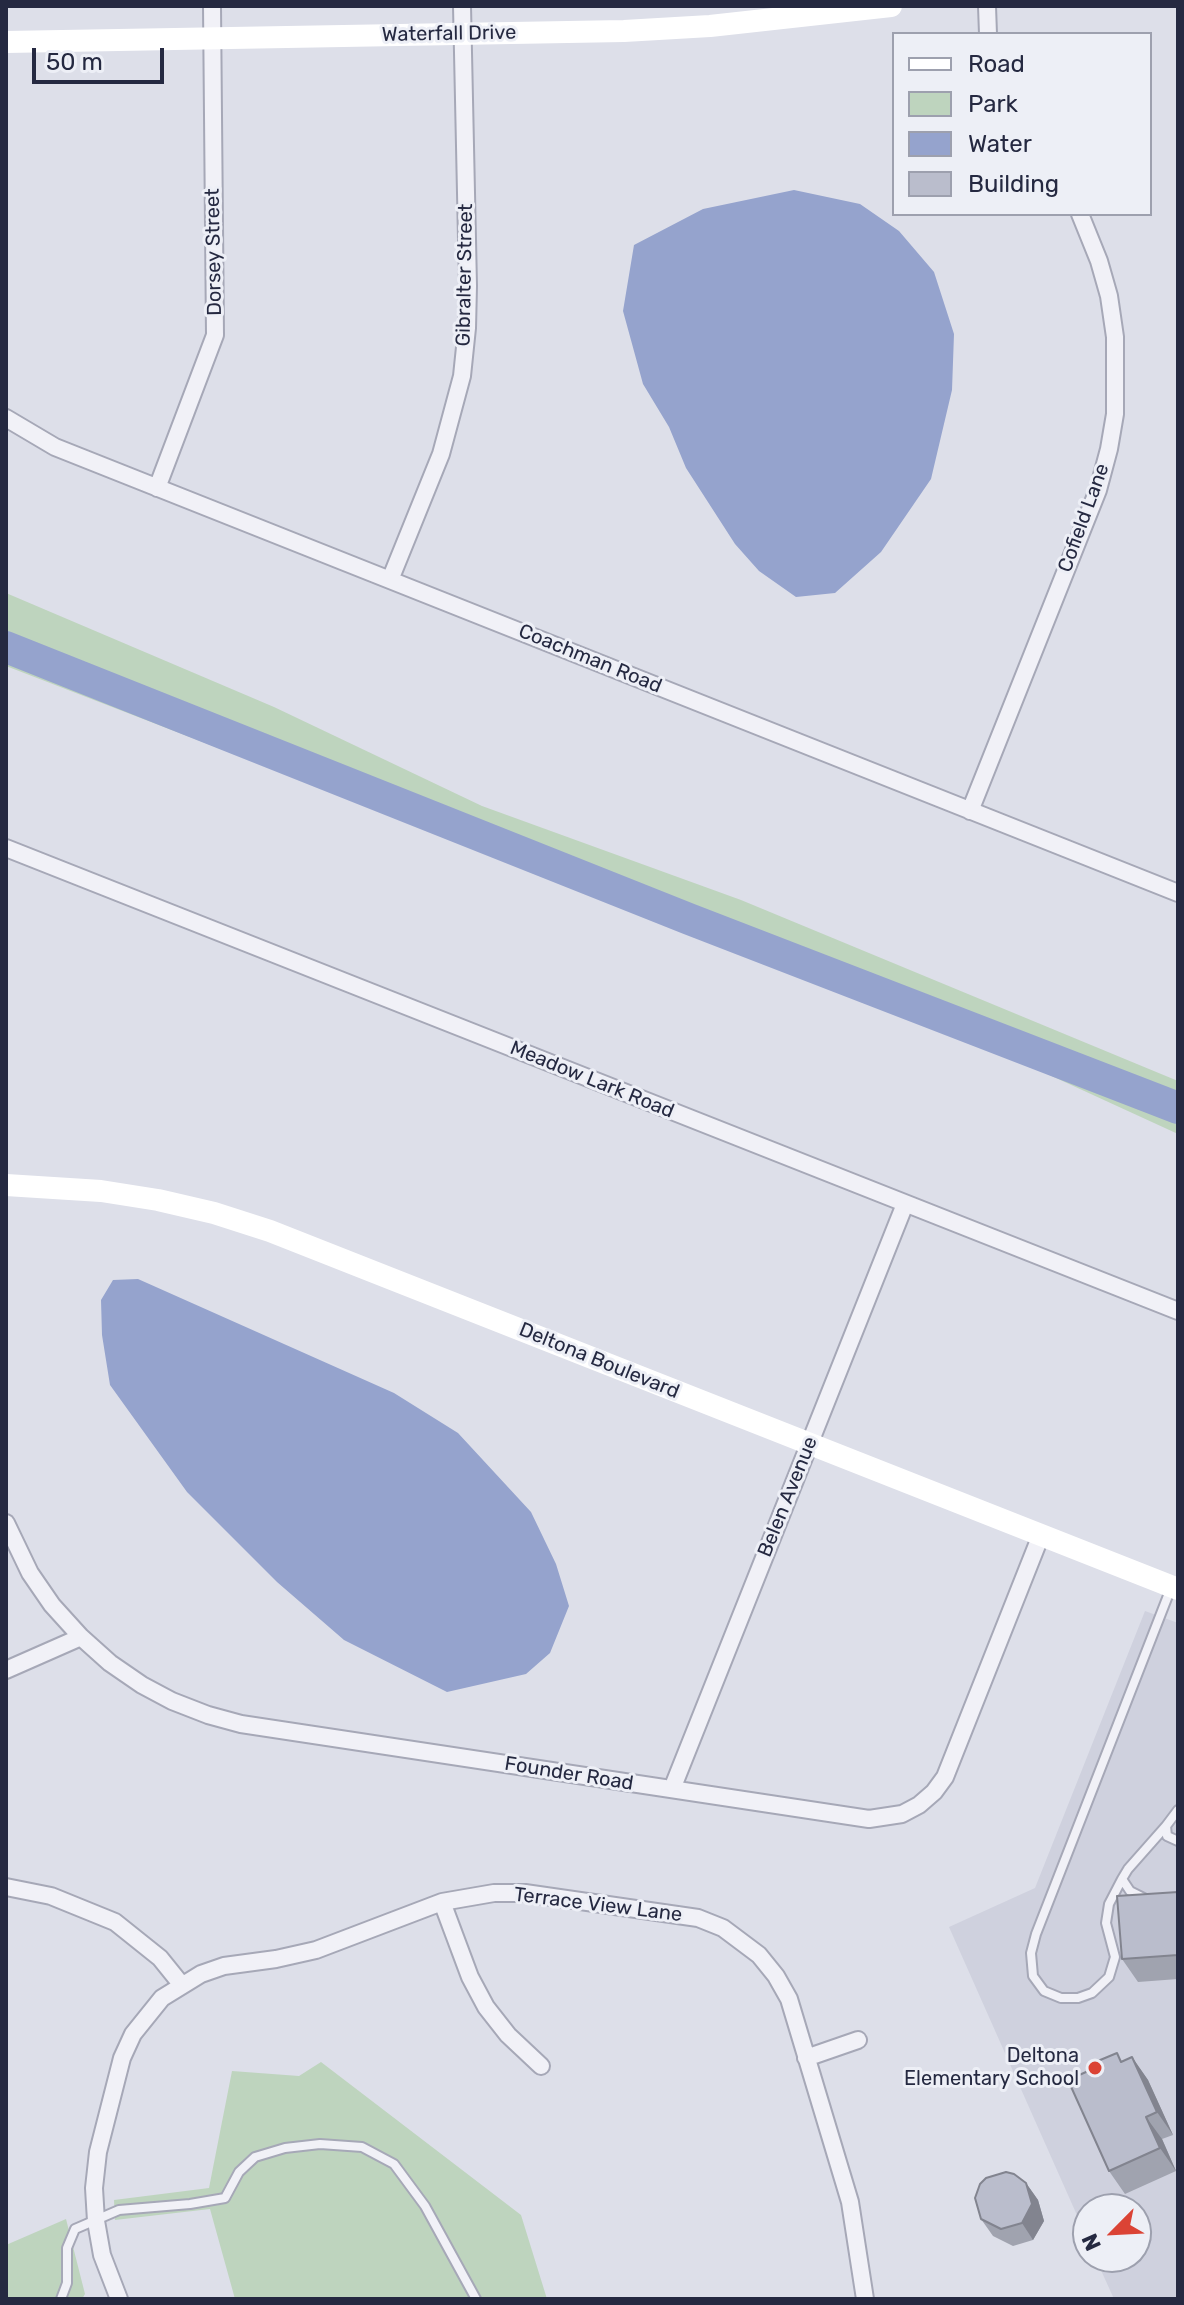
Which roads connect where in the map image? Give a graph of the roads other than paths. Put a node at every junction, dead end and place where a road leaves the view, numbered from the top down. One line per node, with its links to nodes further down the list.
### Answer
1 (212, 6): 7 (street, Dorsey Street)
2 (462, 6): 6 (street, Gibralter Street)
3 (891, 6): 6 (main road, Waterfall Drive)
4 (987, 6): 5 (street)
5 (988, 32)
6 (462, 34): 7 (main road, Waterfall Drive); 12 (street, Gibralter Street)
7 (212, 38): 8 (main road, Waterfall Drive); 11 (street, Dorsey Street)
8 (6, 42)
9 (1081, 216): 13 (street, Cofield Lane)
10 (6, 418): 11 (street, Coachman Road)
11 (157, 488): 12 (street, Coachman Road)
12 (390, 580): 13 (street, Coachman Road)
13 (970, 811): 15 (street, Coachman Road)
14 (6, 848): 17 (street, Meadow Lark Road)
15 (1178, 893)
16 (6, 1185): 19 (main road, Deltona Boulevard)
17 (905, 1204): 18 (street, Meadow Lark Road); 19 (street, Belen Avenue)
18 (1178, 1311)
19 (809, 1444): 21 (main road, Deltona Boulevard); 25 (street, Belen Avenue)
20 (6, 1523): 23 (street, Founder Road)
21 (1041, 1535): 22 (main road, Deltona Boulevard); 25 (street, Founder Road)
22 (1175, 1588): 29 (lane)
23 (81, 1637): 24 (street); 25 (street, Founder Road)
24 (6, 1670)
25 (672, 1789)
26 (1178, 1810): 27 (lane)
27 (1166, 1826): 28 (lane); 29 (lane)
28 (1178, 1841)
29 (1122, 1879): 31 (lane)
30 (6, 1887): 33 (street)
31 (1153, 1898)
32 (442, 1902): 33 (street, Terrace View Lane); 35 (street, Terrace View Lane); 36 (street)
33 (181, 1984): 37 (street, Terrace View Lane)
34 (858, 2040): 35 (street)
35 (806, 2058): 41 (street, Terrace View Lane)
36 (541, 2066)
37 (96, 2221): 38 (lane); 39 (street, Terrace View Lane); 40 (lane)
38 (61, 2299)
39 (119, 2299)
40 (476, 2299)
41 (865, 2299)

